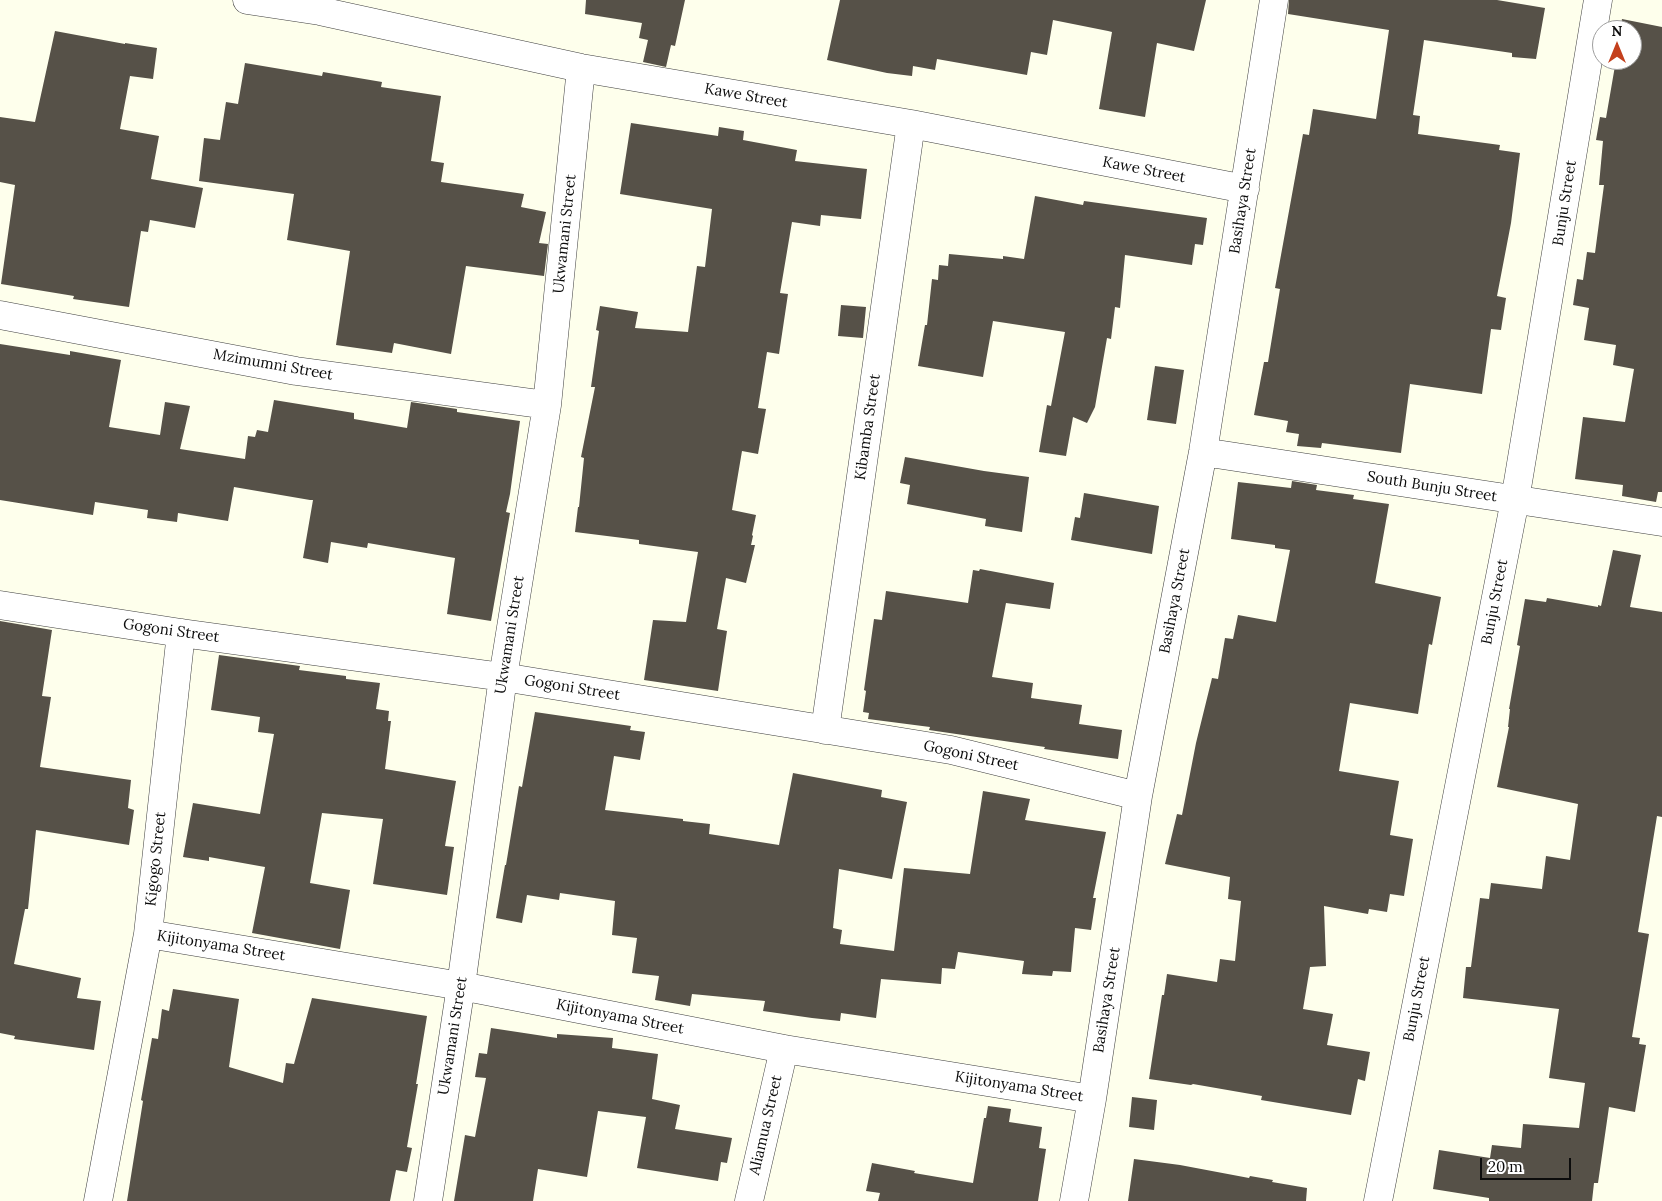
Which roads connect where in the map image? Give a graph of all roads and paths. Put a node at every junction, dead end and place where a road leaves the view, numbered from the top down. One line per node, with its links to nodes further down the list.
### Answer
1 (248, 0): 2 (street, Kawe Street)
2 (254, 0): 5 (street, Kawe Street)
3 (1274, 0): 7 (street, Basihaya Street)
4 (1598, 0): 11 (street, Bunju Street)
5 (581, 68): 6 (street, Kawe Street); 9 (street, Ukwamani Street)
6 (911, 124): 7 (street, Kawe Street); 16 (street, Kibamba Street)
7 (1245, 189): 10 (street, Basihaya Street)
8 (0, 315): 9 (street, Mzimumni Street)
9 (547, 405): 15 (street, Ukwamani Street)
10 (1202, 452): 11 (street, South Bunju Street); 17 (street, Basihaya Street)
11 (1515, 500): 12 (street, South Bunju Street); 26 (street, Bunju Street)
12 (1662, 522)
13 (0, 605): 14 (street, Gogoni Street)
14 (181, 633): 15 (street, Gogoni Street); 18 (street, Kigogo Street)
15 (503, 677): 16 (street, Gogoni Street); 19 (street, Ukwamani Street)
16 (825, 730): 17 (street, Gogoni Street)
17 (1138, 796): 21 (street, Basihaya Street)
18 (148, 934): 19 (street, Kijitonyama Street); 22 (street, Kigogo Street)
19 (461, 986): 20 (street, Kijitonyama Street); 23 (street, Ukwamani Street)
20 (784, 1049): 21 (street, Kijitonyama Street); 24 (street, Aliamua Street)
21 (1092, 1099): 25 (street, Basihaya Street)
22 (98, 1201)
23 (428, 1201)
24 (749, 1201)
25 (1074, 1201)
26 (1378, 1201)

